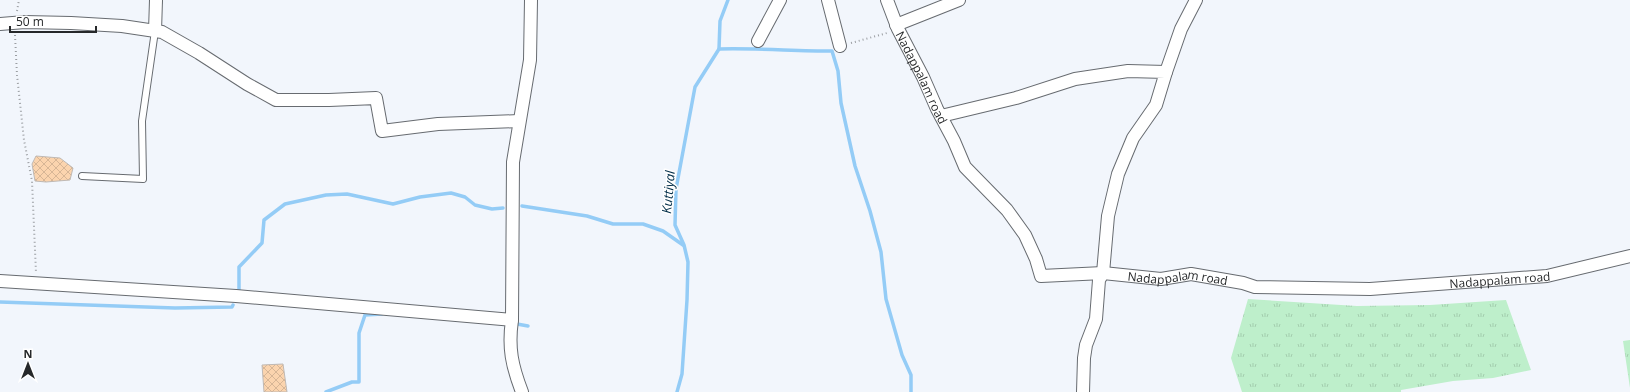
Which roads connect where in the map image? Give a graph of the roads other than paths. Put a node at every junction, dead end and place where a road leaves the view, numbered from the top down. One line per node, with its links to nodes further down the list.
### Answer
1 (156, 0): 10 (street)
2 (531, 0): 15 (street)
3 (780, 0): 11 (street)
4 (828, 0): 12 (street)
5 (887, 0): 9 (street, Nadappalam road)
6 (959, 0): 9 (street)
7 (1196, 0): 13 (street)
8 (0, 24): 10 (street)
9 (897, 27): 14 (street, Nadappalam road)
10 (155, 31): 15 (street); 16 (lane)
11 (758, 41)
12 (840, 46)
13 (1166, 72): 14 (street); 18 (street)
14 (941, 116): 18 (street, Nadappalam road)
15 (519, 121): 20 (street)
16 (82, 176)
17 (1630, 256): 18 (street, Nadappalam road)
18 (1103, 273): 22 (street)
19 (0, 282): 20 (street)
20 (512, 320): 21 (street)
21 (522, 392)
22 (1084, 392)

